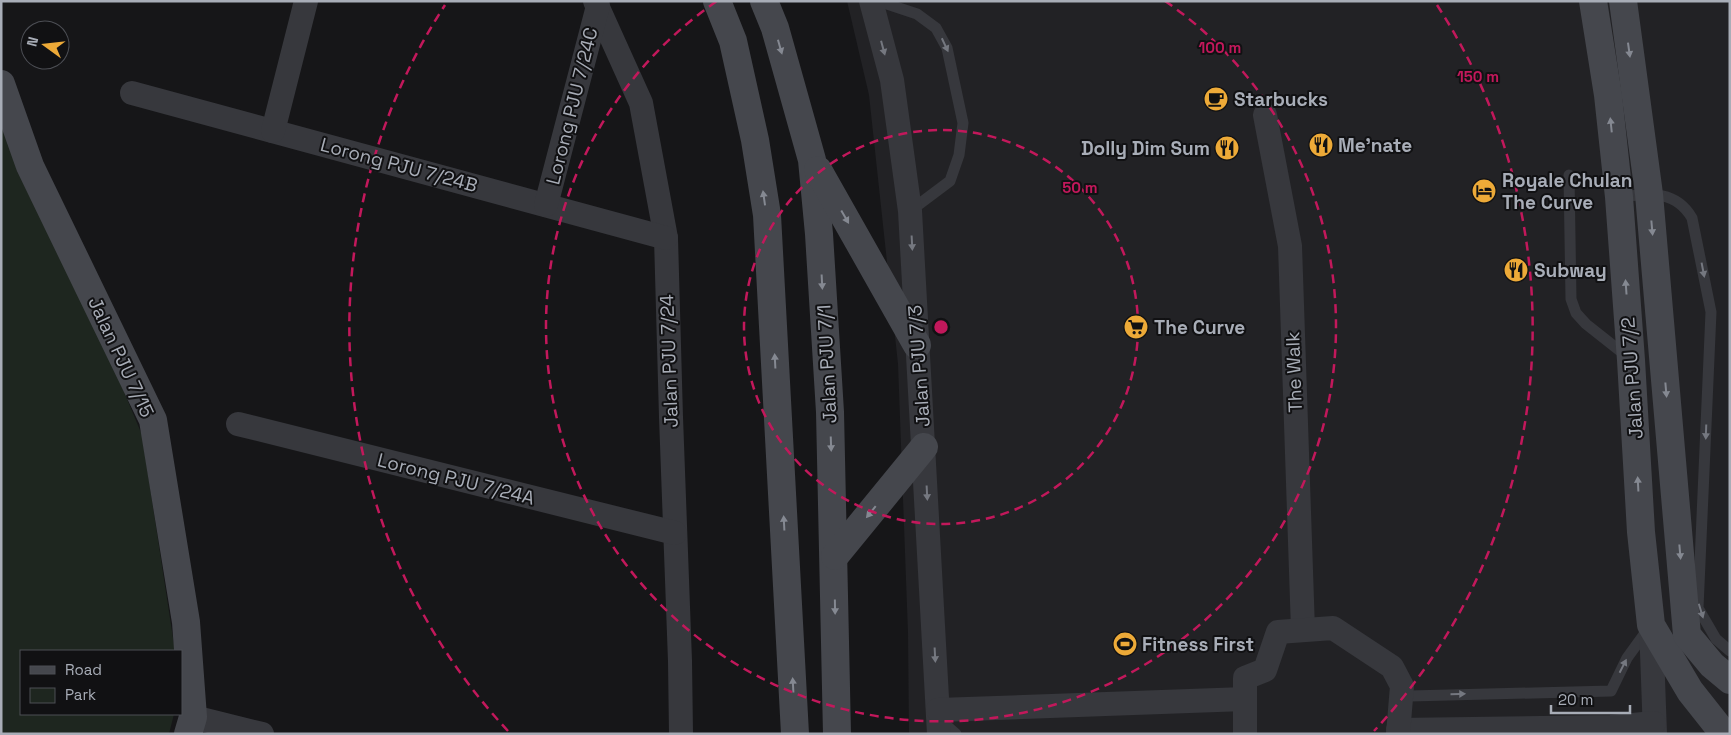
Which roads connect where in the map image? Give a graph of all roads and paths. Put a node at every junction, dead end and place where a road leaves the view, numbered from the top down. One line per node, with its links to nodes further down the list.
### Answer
1 (306, 1): 12 (street)
2 (717, 1): 38 (street, one-way to 2)
3 (764, 1): 13 (street, Jalan PJU 7/1, one-way to 13)
4 (871, 1): 18 (street, Jalan PJU 7/3, one-way to 18)
5 (878, 1): 18 (lane, one-way to 18)
6 (1593, 1): 16 (street, Jalan PJU 7/2, one-way to 6)
7 (596, 4): 17 (street, Lorong PJU 7/24C); 19 (street, Jalan PJU 7/24)
8 (1627, 6): 15 (street, Jalan PJU 7/2, one-way to 15)
9 (1, 84): 33 (street, Jalan PJU 7/15)
10 (132, 93): 12 (street, Lorong PJU 7/24B)
11 (1266, 115): 27 (street, The Walk)
12 (273, 131): 17 (street, Lorong PJU 7/24B)
13 (812, 160): 20 (street, one-way to 20); 25 (street, Jalan PJU 7/1, one-way to 25)
14 (1569, 175): 21 (lane)
15 (1649, 194): 16 (lane); 28 (lane, one-way to 28); 29 (street, Jalan PJU 7/2, one-way to 29)
16 (1619, 196): 21 (street, Jalan PJU 7/2, one-way to 16)
17 (546, 205): 19 (street, Lorong PJU 7/24B)
18 (910, 211): 20 (street, Jalan PJU 7/3, one-way to 20)
19 (666, 238): 24 (street, Jalan PJU 7/24)
20 (917, 345): 23 (street, Jalan PJU 7/3)
21 (1631, 360): 26 (street, Jalan PJU 7/2, one-way to 21)
22 (238, 424): 24 (street, Lorong PJU 7/24A)
23 (924, 447): 25 (street, one-way to 25); 32 (street, Jalan PJU 7/3, one-way to 32)
24 (675, 533): 37 (street, Jalan PJU 7/24)
25 (834, 556): 39 (street, Jalan PJU 7/1, one-way to 39)
26 (1651, 625): 30 (lane, one-way to 26); 34 (street); 41 (street, Jalan PJU 7/2)
27 (1303, 630): 31 (street); 35 (street)
28 (1730, 651)
29 (1730, 680)
30 (1410, 696)
31 (1245, 699): 32 (street); 40 (street)
32 (943, 724)
33 (191, 725): 36 (street)
34 (1655, 728): 35 (street)
35 (1398, 732)
36 (262, 734)
37 (681, 734)
38 (795, 734)
39 (837, 734)
40 (1245, 734)
41 (1724, 734)

